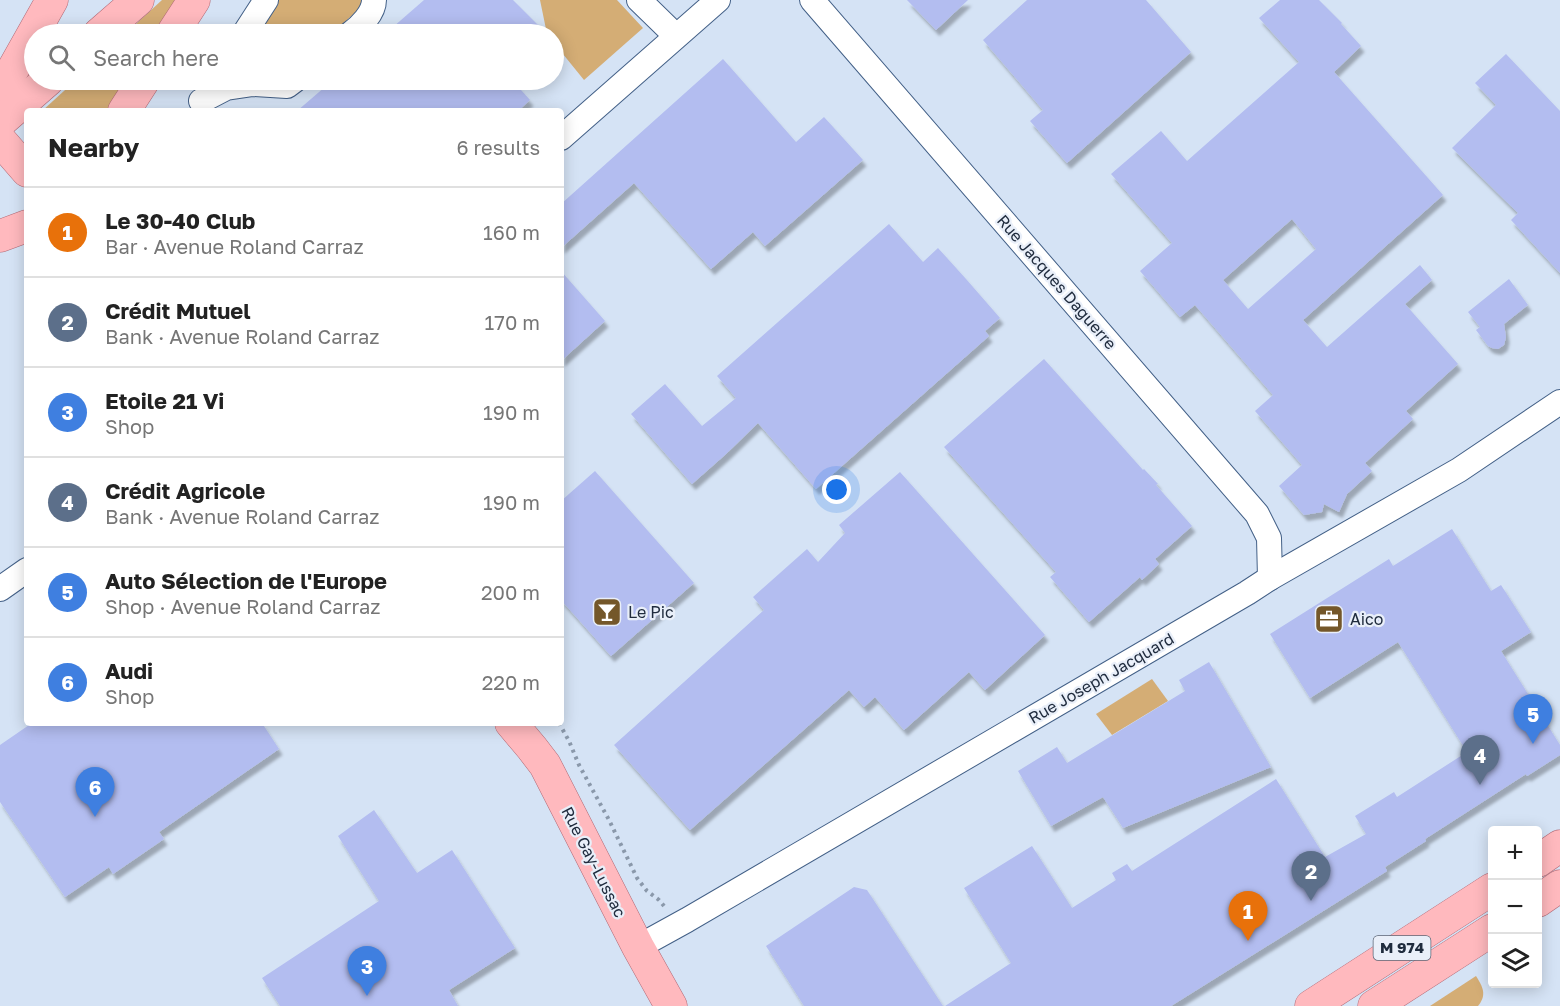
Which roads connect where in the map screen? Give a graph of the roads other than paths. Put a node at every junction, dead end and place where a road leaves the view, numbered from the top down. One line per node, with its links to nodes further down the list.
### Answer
1 (52, 0): 9 (main road); 15 (main road)
2 (138, 0): 10 (main road)
3 (194, 0): 11 (main road)
4 (266, 0): 12 (street)
5 (374, 0): 13 (street)
6 (639, 0): 14 (street)
7 (718, 0): 14 (street)
8 (812, 0): 32 (street, Rue Jacques Daguerre)
9 (38, 24)
10 (110, 24)
11 (178, 24)
12 (250, 24)
13 (361, 24)
14 (676, 36): 25 (street)
15 (0, 44)
16 (24, 50): 21 (main road)
17 (37, 90): 24 (main road)
18 (138, 90): 23 (main road)
19 (208, 90): 22 (street)
20 (223, 90): 22 (street)
21 (0, 96)
22 (197, 106)
23 (126, 108)
24 (0, 122)
25 (564, 135)
26 (0, 140): 27 (main road)
27 (24, 168)
28 (24, 227): 29 (main road)
29 (0, 236)
30 (1560, 402): 32 (street, Rue Joseph Jacquard)
31 (24, 572): 33 (street)
32 (1270, 578): 41 (street, Rue Joseph Jacquard)
33 (0, 589)
34 (514, 726): 41 (main road, Rue Gay-Lussac)
35 (1560, 846): 36 (main road)
36 (1542, 858)
37 (1560, 886): 39 (main road)
38 (1488, 893): 43 (main road, M 974)
39 (1542, 898)
40 (1488, 933): 44 (main road, M 974)
41 (638, 947): 42 (main road, Rue Gay-Lussac)
42 (671, 1006)
43 (1311, 1006)
44 (1374, 1006)

